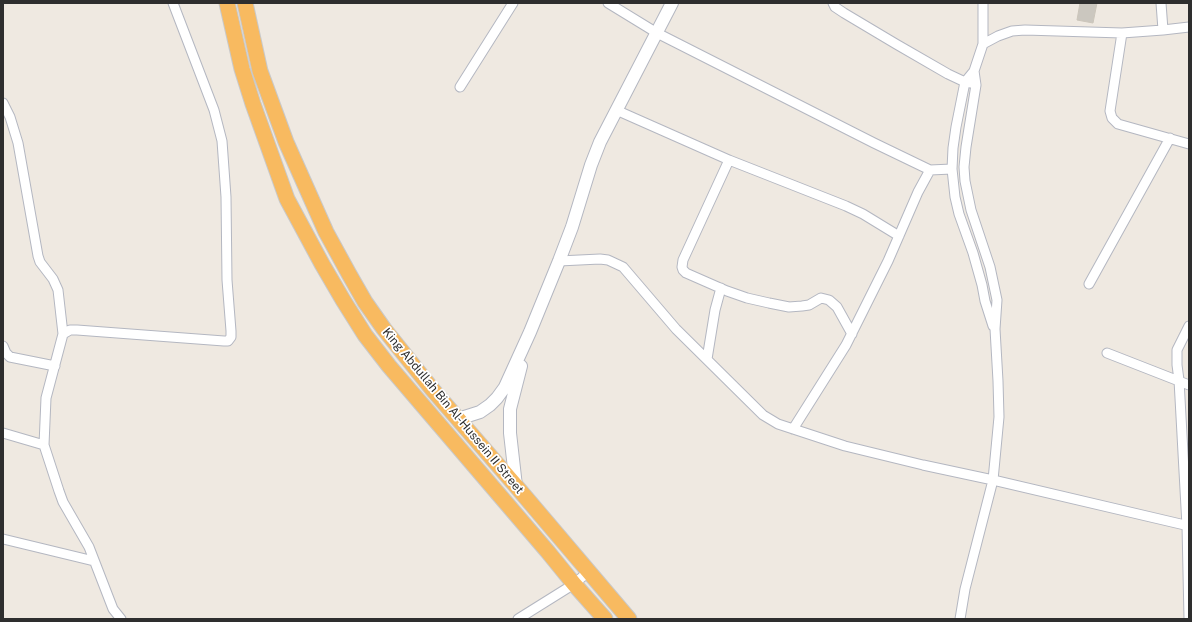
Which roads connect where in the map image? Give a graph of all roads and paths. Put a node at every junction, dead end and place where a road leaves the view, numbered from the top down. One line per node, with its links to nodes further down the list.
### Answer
1 (173, 3): 33 (street)
2 (227, 3): 51 (highway, King Abdullah Bin Al-Hussein II Street)
3 (245, 3): 41 (highway, King Abdullah Bin Al-Hussein II Street)
4 (513, 3): 18 (street)
5 (608, 3): 12 (street)
6 (672, 3): 12 (street)
7 (833, 3): 16 (street)
8 (983, 3): 14 (street)
9 (1161, 3): 11 (street)
10 (1189, 27): 11 (street)
11 (1163, 30): 13 (street)
12 (657, 33): 20 (street); 25 (street)
13 (1122, 33): 14 (street); 21 (street)
14 (983, 44): 15 (street)
15 (974, 71): 16 (street); 17 (street)
16 (966, 82): 17 (street); 24 (street)
17 (976, 85): 31 (street)
18 (460, 87)
19 (3, 103): 33 (street)
20 (616, 110): 23 (street); 27 (street)
21 (1170, 138): 22 (street); 28 (street)
22 (1189, 144)
23 (729, 160): 26 (street); 29 (street)
24 (952, 169): 25 (street); 31 (street)
25 (930, 170): 26 (street)
26 (899, 236): 34 (street)
27 (559, 261): 32 (street); 37 (street)
28 (1088, 284)
29 (721, 288): 34 (street); 37 (street)
30 (1189, 326): 39 (street)
31 (995, 329): 45 (street)
32 (530, 332): 41 (street); 46 (street)
33 (63, 334): 38 (street)
34 (852, 334): 42 (street)
35 (3, 346): 38 (street)
36 (1107, 353): 39 (street)
37 (707, 359): 42 (street)
38 (55, 366): 44 (street)
39 (1179, 380): 40 (street); 47 (street)
40 (1189, 385)
41 (458, 419): 46 (highway, King Abdullah Bin Al-Hussein II Street)
42 (793, 428): 45 (street)
43 (3, 433): 44 (street)
44 (44, 445): 49 (street)
45 (993, 480): 47 (street); 56 (street)
46 (516, 486): 50 (highway, King Abdullah Bin Al-Hussein II Street)
47 (1188, 526): 57 (street)
48 (3, 539): 49 (street)
49 (94, 561): 52 (street)
50 (588, 572): 51 (street); 55 (highway, King Abdullah Bin Al-Hussein II Street)
51 (574, 584): 53 (street); 54 (highway, King Abdullah Bin Al-Hussein II Street)
52 (121, 619)
53 (518, 619)
54 (605, 619)
55 (629, 619)
56 (960, 619)
57 (1189, 619)

